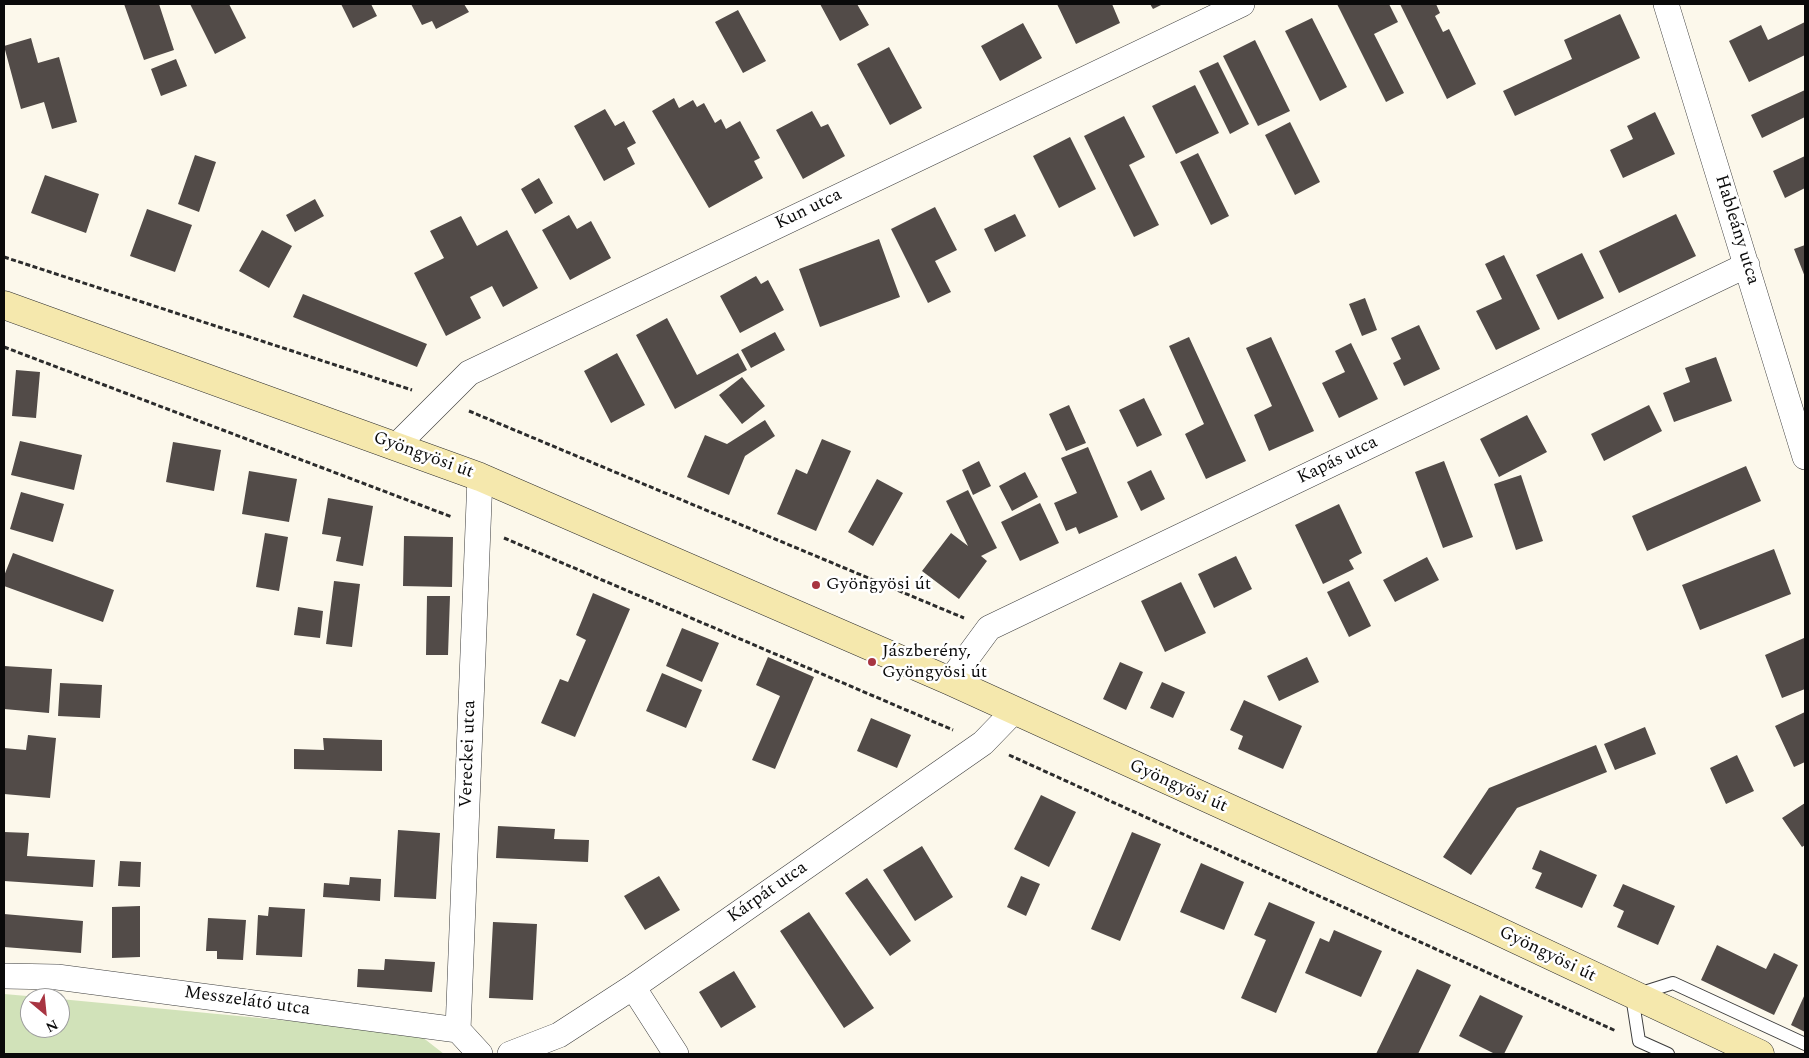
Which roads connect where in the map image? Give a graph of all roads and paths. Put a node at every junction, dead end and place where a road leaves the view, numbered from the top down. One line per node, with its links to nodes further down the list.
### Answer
1 (1242, 4): 7 (street, Kun utca)
2 (1666, 4): 4 (street, Hableány utca)
3 (4, 257): 7 (path)
4 (1747, 265): 9 (street, Hableány utca); 12 (street, Kapás utca)
5 (4, 305): 8 (street, Gyöngyösi út)
6 (4, 347): 11 (path)
7 (442, 400): 8 (street, Kun utca); 12 (path)
8 (396, 446): 10 (street, Gyöngyösi út)
9 (1805, 457)
10 (480, 478): 11 (street, Vereckei utca); 13 (street, Gyöngyösi út)
11 (478, 527): 15 (path); 19 (street, Vereckei utca)
12 (989, 628): 13 (street, Kapás utca)
13 (950, 681): 14 (street, Gyöngyösi út)
14 (1013, 712): 15 (street, Kárpát utca); 18 (street, Gyöngyösi út)
15 (983, 743): 17 (street, Kárpát utca); 20 (path)
16 (4, 976): 19 (street, Messzelátó utca)
17 (633, 987): 23 (street, Kárpát utca); 24 (street)
18 (1632, 996): 20 (lane); 21 (lane); 26 (street, Gyöngyösi út)
19 (458, 1030): 22 (street)
20 (1639, 1041): 25 (lane)
21 (1805, 1044)
22 (480, 1054)
23 (510, 1054)
24 (676, 1054)
25 (1668, 1054)
26 (1760, 1054)

